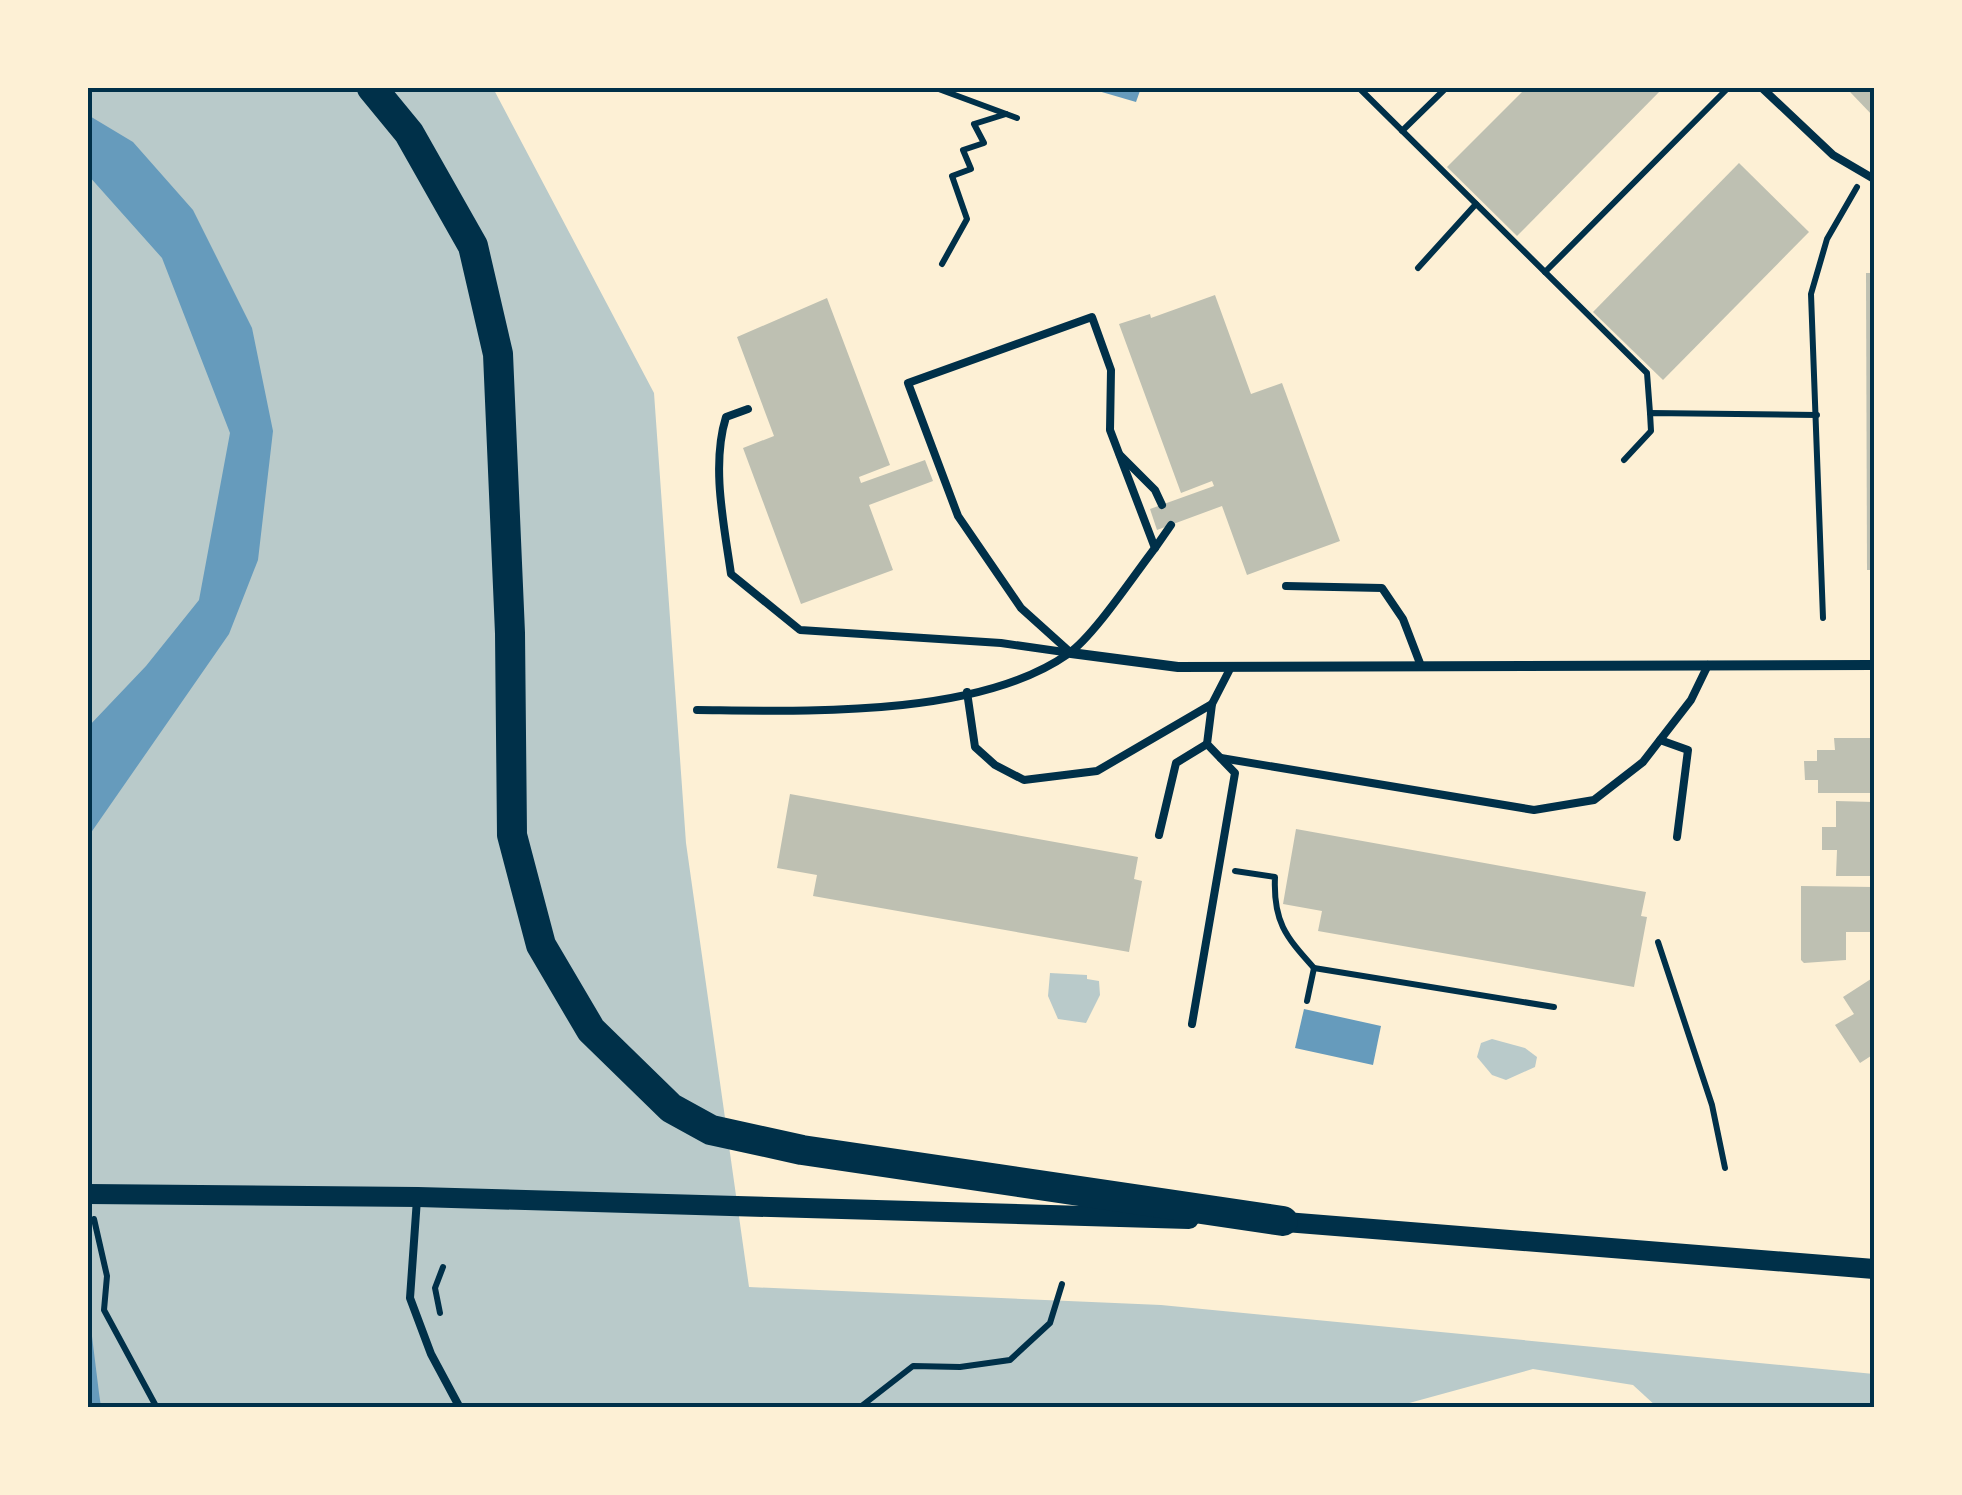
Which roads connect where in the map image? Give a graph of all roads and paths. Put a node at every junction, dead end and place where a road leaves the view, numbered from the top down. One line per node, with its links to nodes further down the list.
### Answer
1 (372, 88): 47 (highway)
2 (936, 88): 7 (path)
3 (1358, 88): 9 (path)
4 (1446, 88): 9 (path)
5 (1728, 88): 14 (path)
6 (1762, 88): 10 (lane)
7 (1006, 114): 8 (path); 12 (path)
8 (1017, 118)
9 (1402, 130): 11 (path)
10 (1870, 176): 17 (path)
11 (1476, 204): 13 (path); 14 (path)
12 (942, 264)
13 (1418, 268)
14 (1545, 272): 16 (path)
15 (748, 409): 25 (lane)
16 (1650, 414): 17 (path); 19 (path)
17 (1817, 415): 24 (path)
18 (1119, 454): 20 (lane); 22 (lane); 25 (lane)
19 (1624, 460)
20 (1162, 505)
21 (1171, 525): 22 (lane)
22 (1155, 548): 25 (lane)
23 (1286, 586): 28 (lane)
24 (1823, 618)
25 (1071, 653): 29 (street); 30 (lane)
26 (1708, 665): 27 (street); 28 (street); 33 (lane)
27 (1874, 665)
28 (1421, 666): 29 (street)
29 (1231, 667): 31 (lane)
30 (967, 692): 31 (lane); 32 (lane)
31 (1212, 704): 34 (lane)
32 (696, 710)
33 (1660, 740): 35 (lane); 37 (lane)
34 (1207, 744): 35 (lane); 36 (lane)
35 (1221, 758): 38 (lane)
36 (1159, 835)
37 (1676, 836)
38 (1219, 869): 40 (path); 43 (lane)
39 (1658, 942): 44 (path)
40 (1314, 968): 41 (path); 42 (path)
41 (1306, 1001)
42 (1554, 1007)
43 (1192, 1024)
44 (1725, 1168)
45 (418, 1198): 46 (main road); 47 (main road); 53 (lane)
46 (89, 1201): 52 (path)
47 (1283, 1221): 49 (main road)
48 (443, 1267): 51 (path)
49 (1874, 1269)
50 (1062, 1284): 54 (path)
51 (442, 1320)
52 (156, 1408)
53 (460, 1408)
54 (859, 1408)

